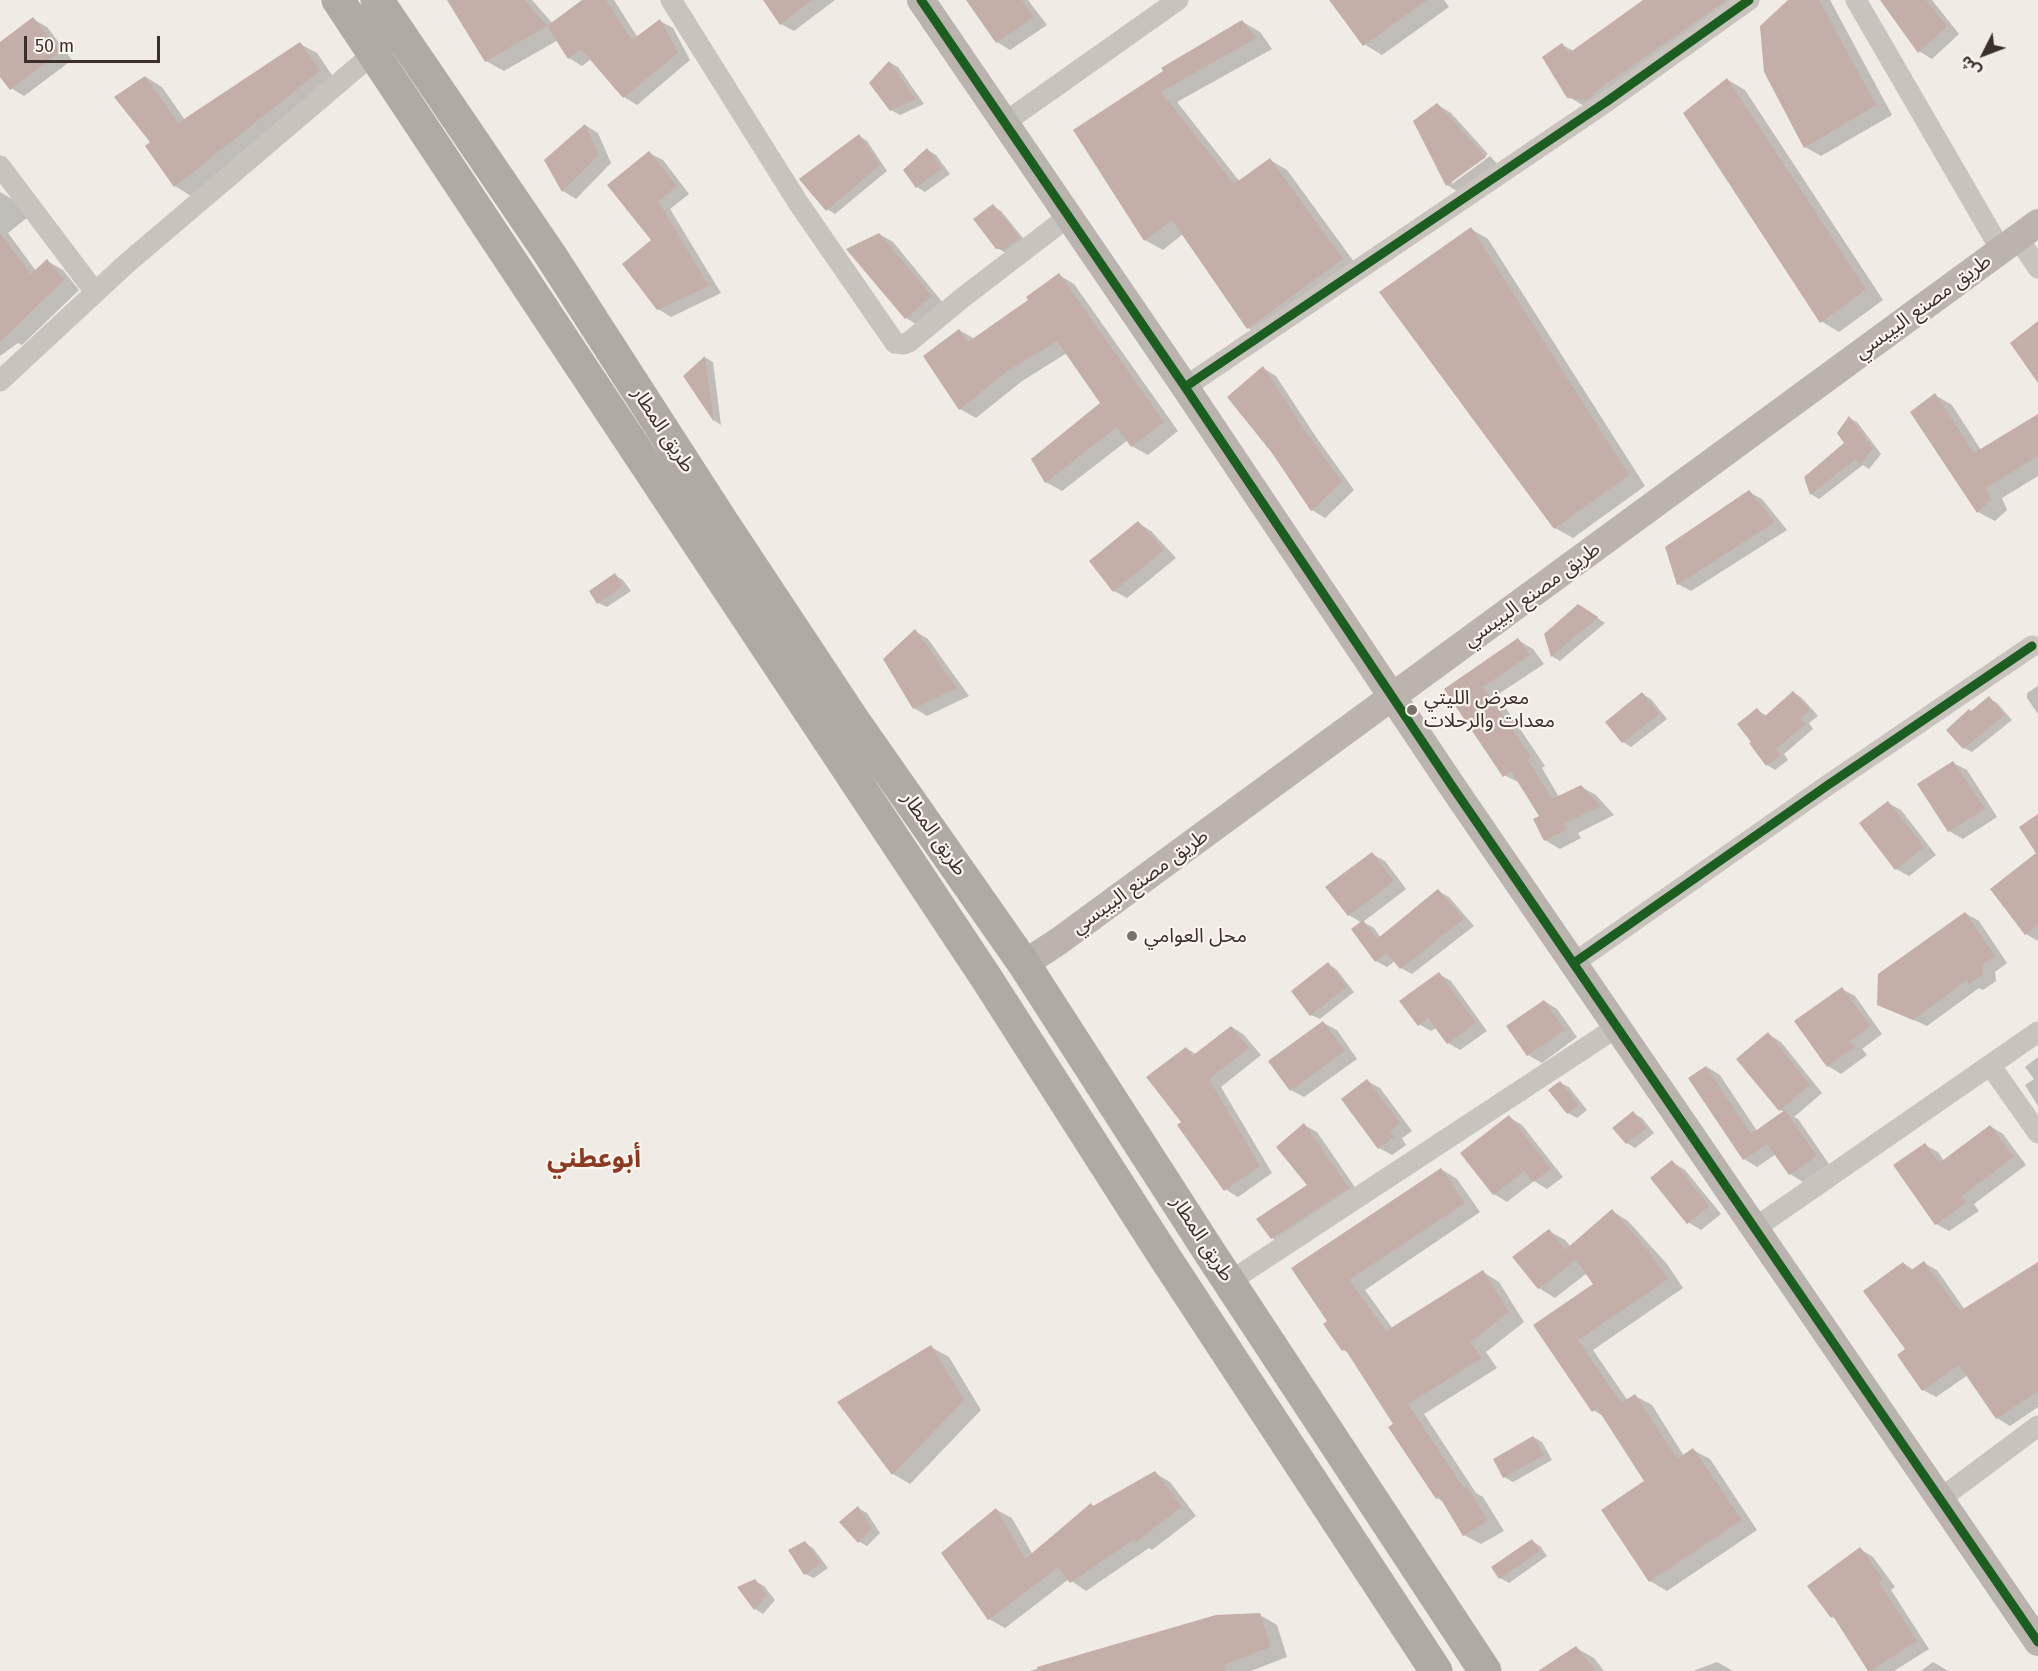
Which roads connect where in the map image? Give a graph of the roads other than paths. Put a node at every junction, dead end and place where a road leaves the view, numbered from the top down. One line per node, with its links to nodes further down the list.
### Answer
1 (338, 0): 8 (highway, طريق المطار)
2 (377, 0): 13 (highway, طريق المطار)
3 (671, 0): 11 (street)
4 (921, 0): 9 (street)
5 (1178, 0): 9 (street)
6 (1749, 0): 18 (street)
7 (1856, 0): 12 (street)
8 (374, 53): 15 (highway, طريق المطار); 16 (street)
9 (1004, 123): 11 (street)
10 (0, 166): 16 (street)
11 (1069, 216): 18 (street)
12 (2019, 237): 14 (street); 20 (street, طريق مصنع البيبسي)
13 (551, 256): 15 (highway); 22 (highway, طريق المطار)
14 (2038, 268)
15 (523, 280): 32 (highway, طريق المطار)
16 (95, 292): 17 (street)
17 (0, 381)
18 (1185, 387): 20 (street)
19 (2032, 646): 21 (street)
20 (1393, 697): 21 (street); 22 (street, طريق مصنع البيبسي)
21 (1574, 963): 23 (street)
22 (1023, 964): 28 (highway, طريق المطار)
23 (1617, 1027): 27 (street); 28 (street)
24 (2038, 1032): 25 (street)
25 (1990, 1065): 26 (street); 27 (street)
26 (2038, 1133)
27 (1755, 1228): 30 (street)
28 (1229, 1282): 33 (highway, طريق المطار)
29 (2038, 1426): 30 (street)
30 (1940, 1499): 31 (street)
31 (2038, 1642)
32 (1436, 1671)
33 (1485, 1671)

